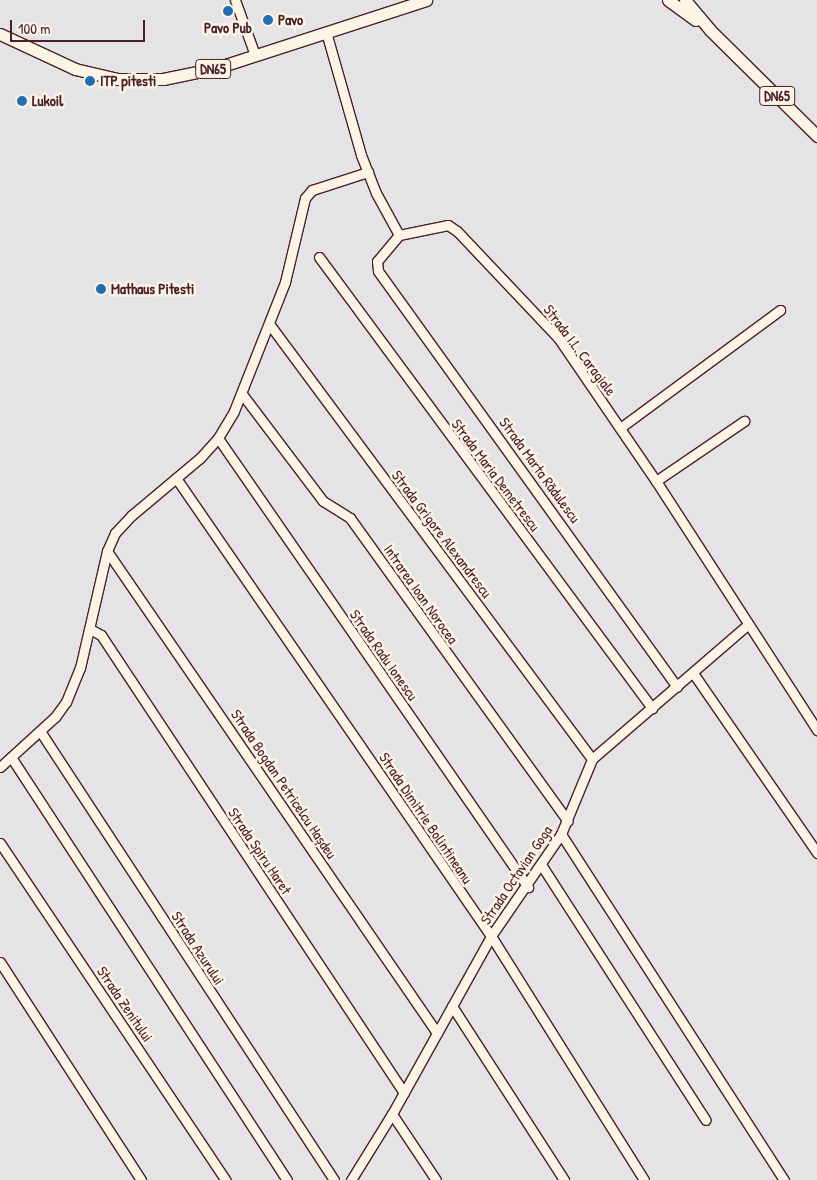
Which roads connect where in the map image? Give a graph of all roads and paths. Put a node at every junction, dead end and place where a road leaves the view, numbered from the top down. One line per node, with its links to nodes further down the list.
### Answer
1 (235, 0): 8 (street)
2 (426, 0): 6 (main road, DN65)
3 (668, 0): 5 (main road, DN65)
4 (685, 0): 5 (main road, DN65)
5 (710, 30): 9 (main road, DN65)
6 (326, 32): 8 (main road, DN65); 10 (street)
7 (0, 34): 8 (main road, DN65)
8 (255, 55)
9 (817, 136)
10 (368, 172): 11 (street); 14 (street)
11 (399, 235): 17 (street, Strada I.L. Caragiale); 25 (street, Strada Marta Rădulescu)
12 (319, 257): 26 (street, Strada Maria Demetrescu)
13 (780, 310): 17 (street)
14 (270, 325): 15 (street); 30 (street, Strada Grigore Alexandrescu)
15 (242, 394): 18 (street); 32 (street, Intrarea Ioan Norocea)
16 (744, 421): 20 (street)
17 (620, 428): 20 (street, Strada I.L. Caragiale)
18 (218, 438): 19 (street); 37 (street, Strada Radu Ionescu)
19 (176, 478): 21 (street); 38 (street, Strada Dimitrie Bolintineanu)
20 (656, 481): 22 (street, Strada I.L. Caragiale)
21 (107, 551): 23 (street); 41 (street, Strada Bogdan Petricelcu Hașdeu)
22 (747, 625): 24 (street, Strada Octavian Goga); 27 (street, Strada I.L. Caragiale)
23 (90, 629): 28 (street); 42 (street, Strada Spiru Haret)
24 (693, 673): 25 (street, Strada Octavian Goga); 35 (street)
25 (677, 687): 26 (street, Strada Octavian Goga)
26 (652, 708): 30 (street, Strada Octavian Goga)
27 (817, 730)
28 (40, 731): 29 (street); 48 (street, Strada Azurului)
29 (11, 757): 31 (street); 47 (street)
30 (592, 759): 32 (street, Strada Octavian Goga)
31 (0, 767)
32 (568, 821): 33 (street, Strada Octavian Goga)
33 (562, 834): 36 (street, Strada Octavian Goga); 53 (street)
34 (0, 843): 46 (street, Strada Zenitului)
35 (817, 854)
36 (542, 866): 37 (street, Strada Octavian Goga); 44 (street)
37 (528, 887): 38 (street, Strada Octavian Goga)
38 (491, 936): 40 (street, Strada Octavian Goga); 52 (street, Strada Dimitrie Bolintineanu)
39 (0, 962): 45 (street)
40 (452, 1006): 41 (street, Strada Octavian Goga); 51 (street)
41 (437, 1033): 42 (street, Strada Octavian Goga)
42 (404, 1093): 43 (street, Strada Octavian Goga)
43 (392, 1114): 49 (street, Strada Octavian Goga); 50 (street)
44 (706, 1120)
45 (141, 1180)
46 (226, 1180)
47 (287, 1180)
48 (334, 1180)
49 (352, 1180)
50 (436, 1180)
51 (564, 1180)
52 (644, 1180)
53 (784, 1180)

